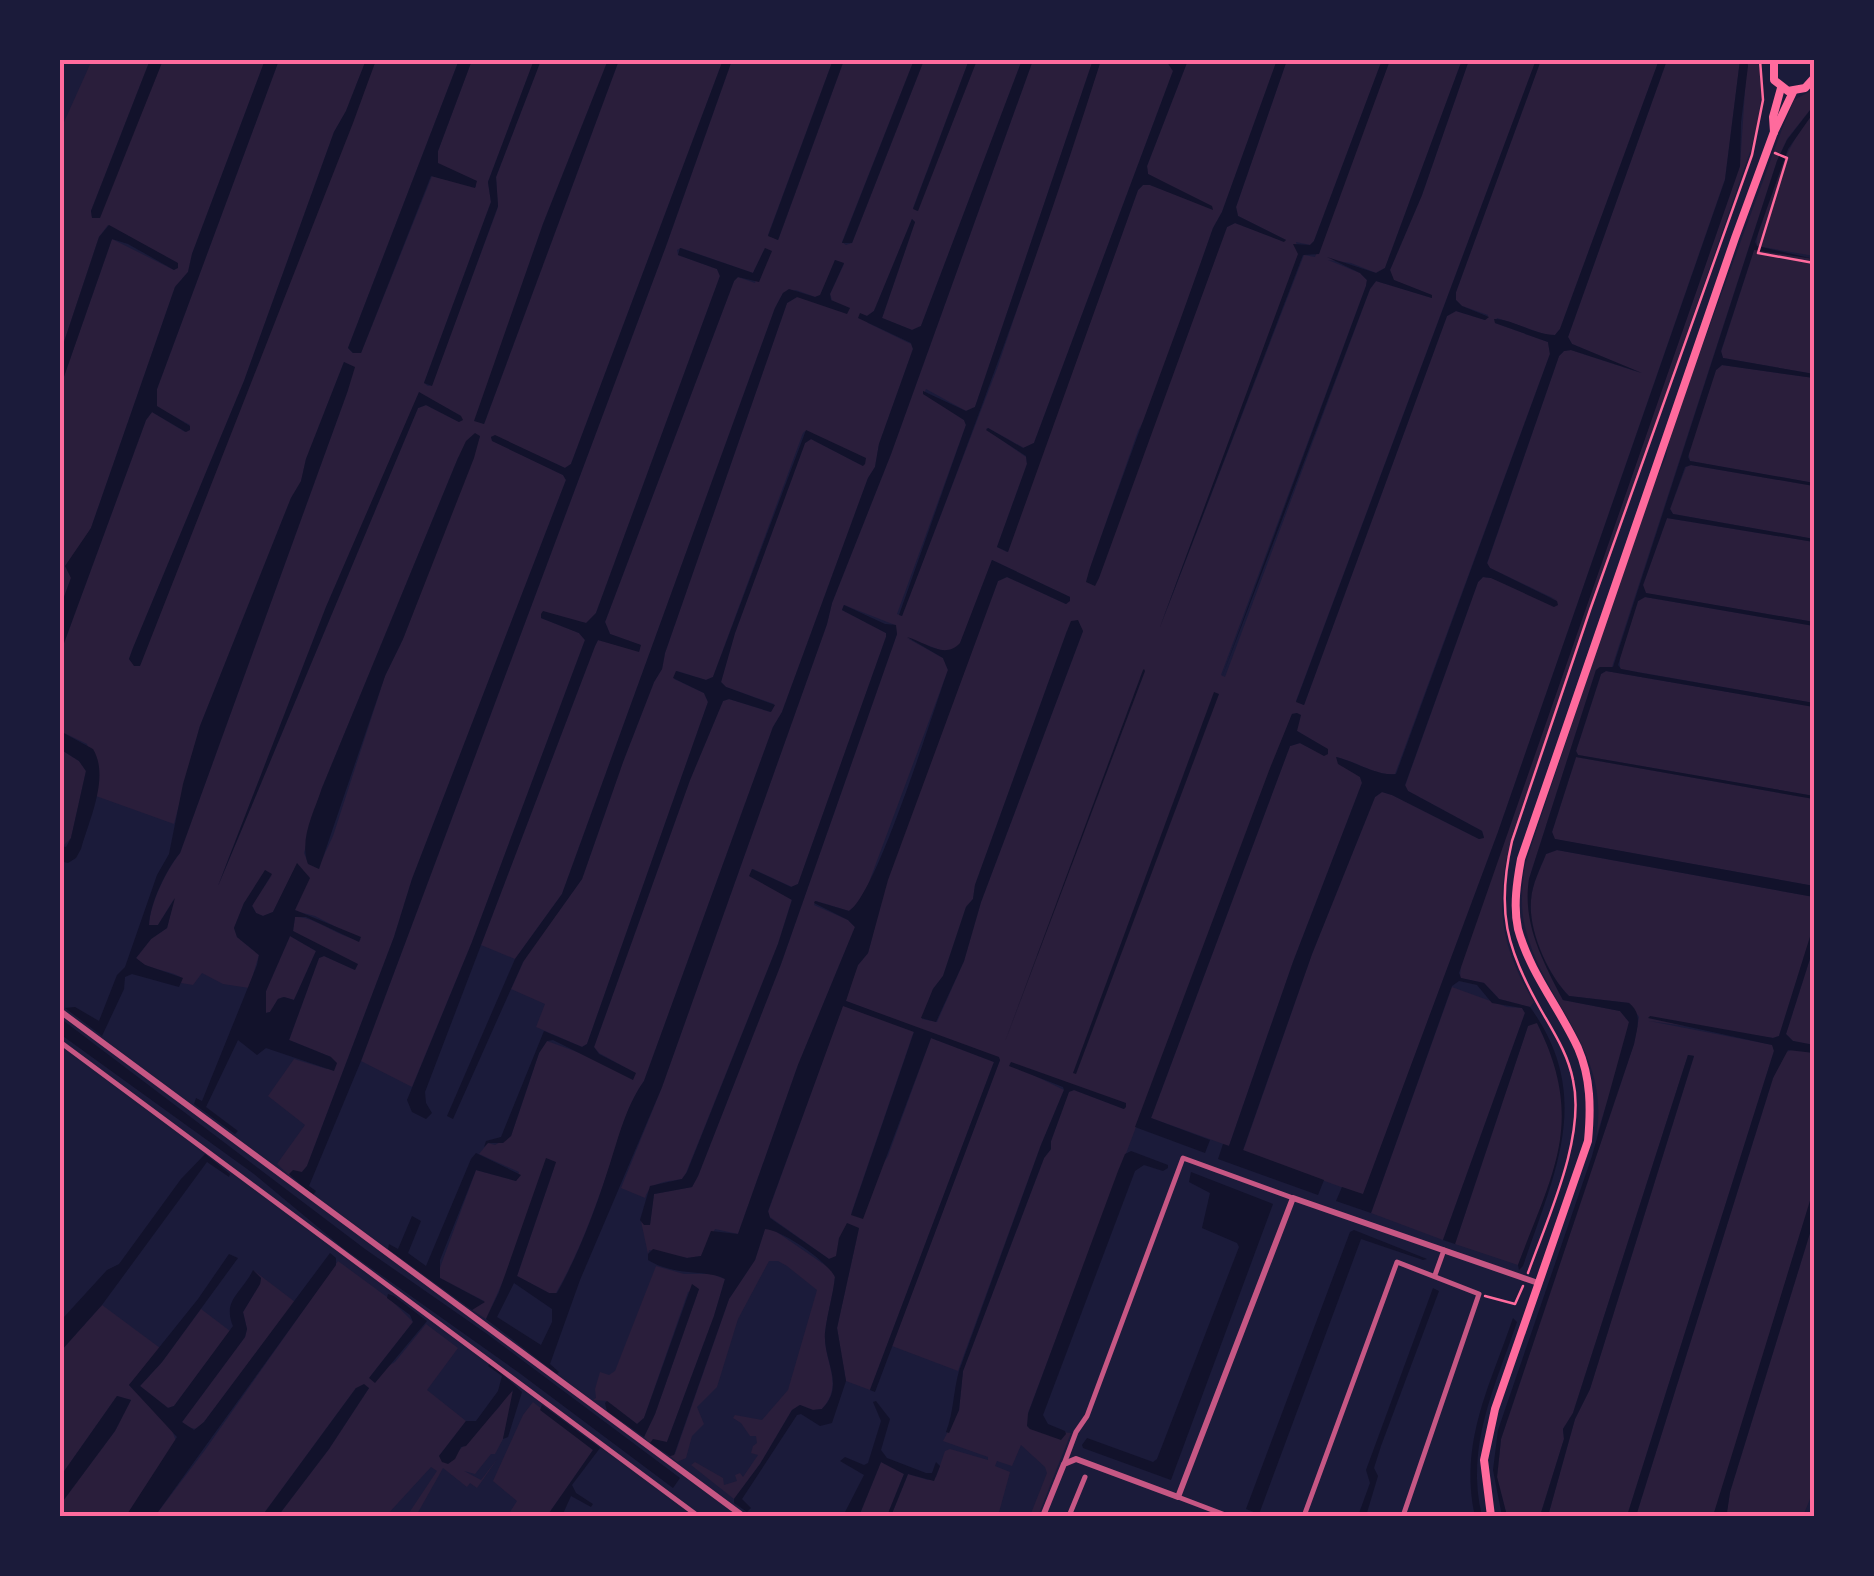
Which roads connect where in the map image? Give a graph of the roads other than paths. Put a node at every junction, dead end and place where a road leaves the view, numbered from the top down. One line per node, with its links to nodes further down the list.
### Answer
1 (1774, 60): 3 (main road)
2 (1813, 81): 4 (main road)
3 (1781, 88): 4 (main road); 5 (main road)
4 (1793, 92): 5 (main road)
5 (1774, 132): 11 (main road)
6 (60, 1012): 16 (street)
7 (60, 1042): 15 (street)
8 (1293, 1198): 9 (street); 12 (street); 14 (street)
9 (1444, 1250): 10 (street); 11 (street)
10 (1435, 1275): 20 (street); 21 (street)
11 (1538, 1283): 22 (main road)
12 (1064, 1464): 14 (street); 17 (street)
13 (1085, 1476): 18 (street)
14 (1178, 1497): 19 (street)
15 (698, 1516)
16 (743, 1516)
17 (1043, 1516)
18 (1069, 1516)
19 (1228, 1516)
20 (1304, 1516)
21 (1402, 1516)
22 (1491, 1516)

